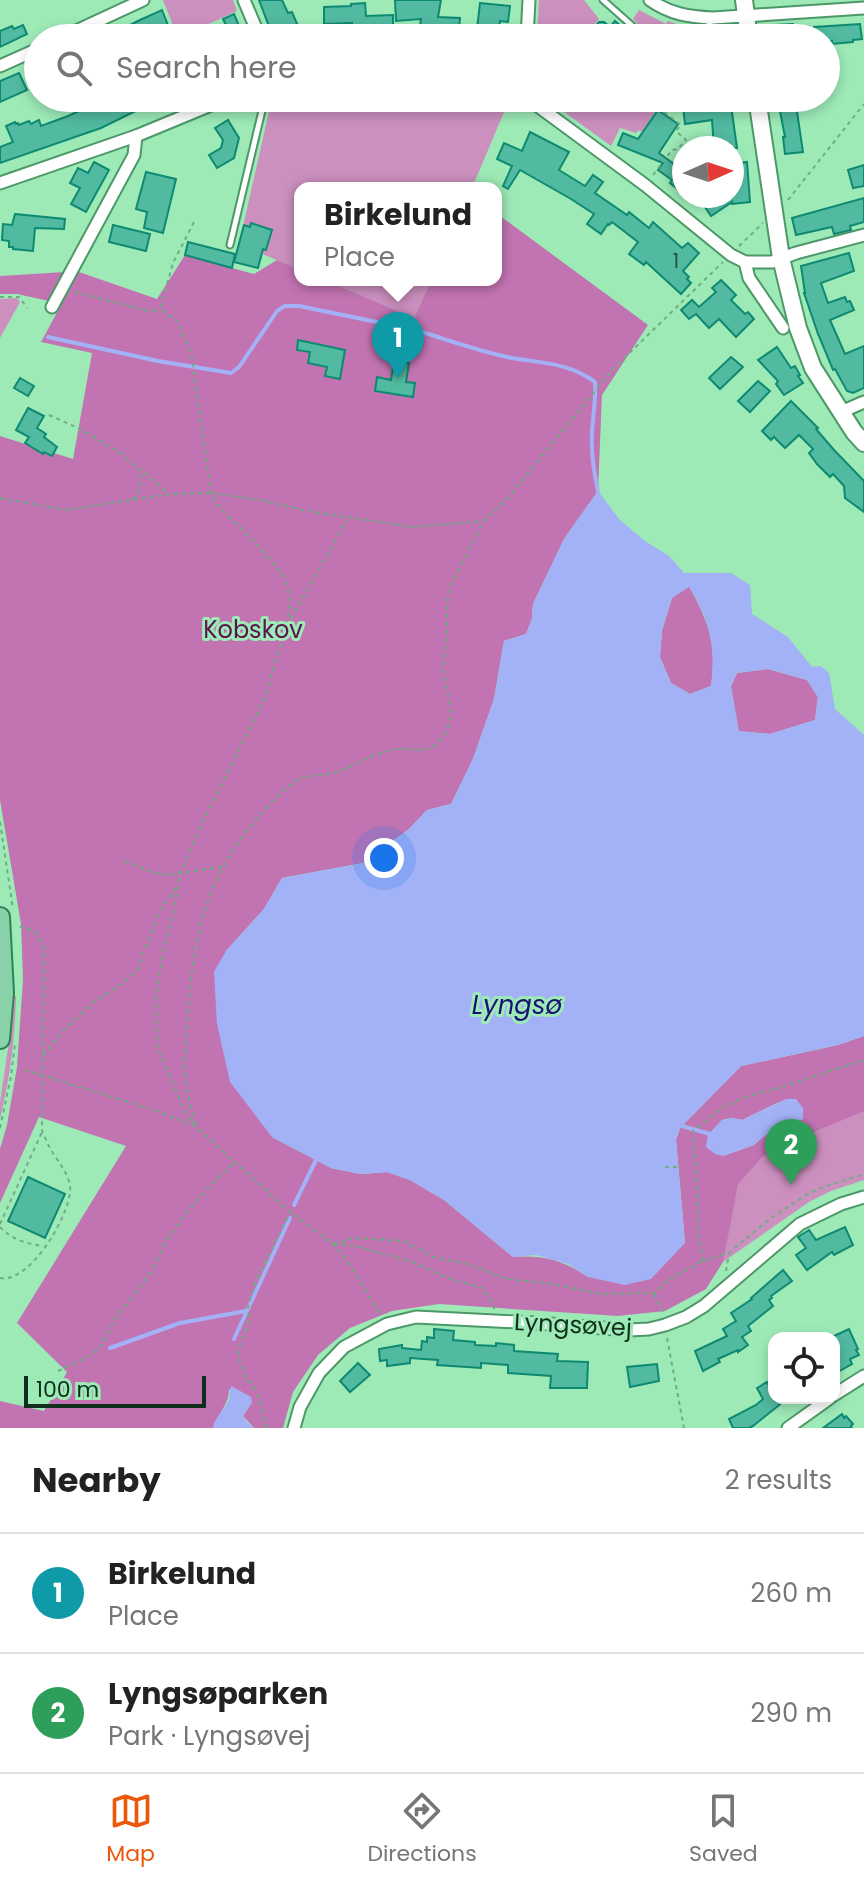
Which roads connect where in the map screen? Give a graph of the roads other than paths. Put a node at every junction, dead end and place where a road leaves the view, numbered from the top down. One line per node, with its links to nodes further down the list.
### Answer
1 (143, 0): 9 (street)
2 (244, 0): 10 (street)
3 (529, 0): 11 (street)
4 (603, 0): 12 (lane)
5 (650, 0): 8 (street)
6 (745, 8): 7 (street); 8 (street)
7 (864, 8)
8 (713, 18): 13 (lane)
9 (91, 24)
10 (254, 24)
11 (528, 24)
12 (630, 24)
13 (710, 24)
14 (24, 55): 15 (street)
15 (0, 66)
16 (194, 112): 20 (street)
17 (262, 112): 23 (lane)
18 (546, 112): 25 (street)
19 (759, 112): 24 (street)
20 (136, 136): 21 (street); 26 (street)
21 (0, 183)
22 (864, 235): 24 (street)
23 (230, 245)
24 (781, 258): 25 (street); 29 (street)
25 (745, 262): 27 (street)
26 (52, 307)
27 (783, 328)
28 (864, 402): 29 (street)
29 (841, 412): 30 (street)
30 (864, 443)
31 (0, 920): 32 (main road)
32 (0, 1039)
33 (864, 1197): 37 (street, Lyngsøvej)
34 (864, 1376): 35 (street)
35 (840, 1392)
36 (822, 1404): 38 (street)
37 (294, 1428)
38 (788, 1428)

